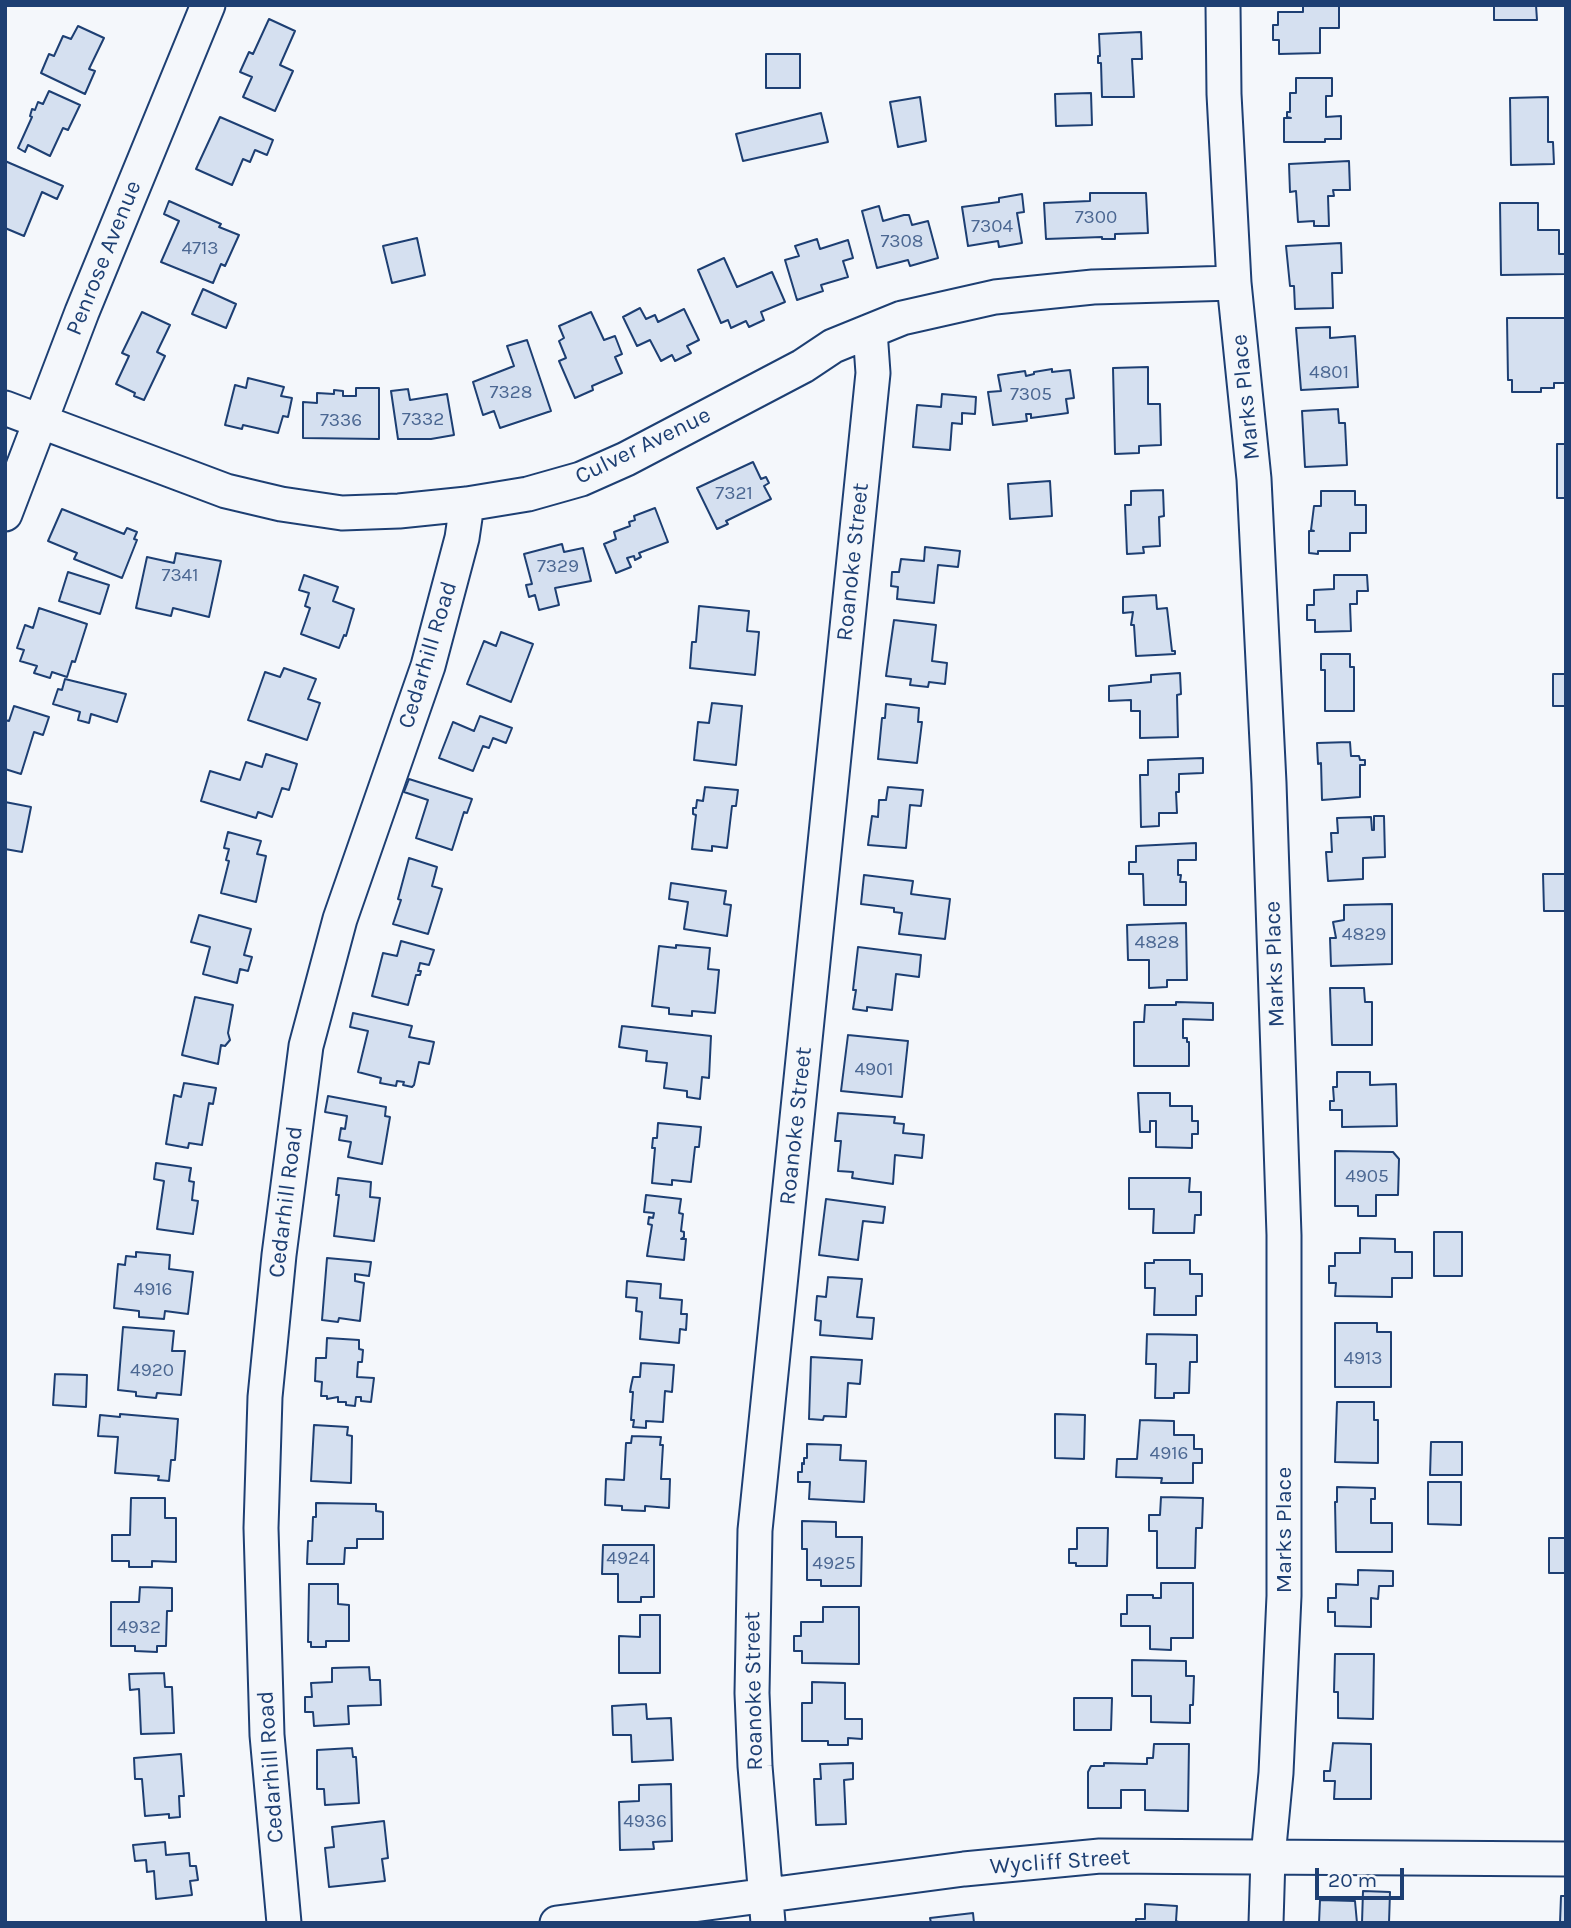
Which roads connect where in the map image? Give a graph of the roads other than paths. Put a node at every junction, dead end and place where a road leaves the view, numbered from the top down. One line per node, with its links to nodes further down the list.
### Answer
1 (208, 5): 6 (street, Penrose Avenue)
2 (1223, 5): 3 (street, Marks Place)
3 (1234, 283): 4 (street, Culver Avenue); 9 (street, Marks Place)
4 (870, 331): 7 (street, Culver Avenue); 11 (street, Roanoke Street)
5 (5, 408): 6 (street, Culver Avenue)
6 (40, 422): 7 (street, Culver Avenue); 8 (street, Penrose Avenue)
7 (467, 504): 12 (street, Cedarhill Road)
8 (5, 514)
9 (1268, 1857): 10 (street, Wycliff Street); 11 (street, Wycliff Street); 14 (street, Marks Place)
10 (1566, 1859)
11 (766, 1909): 13 (street, Wycliff Street)
12 (284, 1923)
13 (557, 1923)
14 (1266, 1923)

